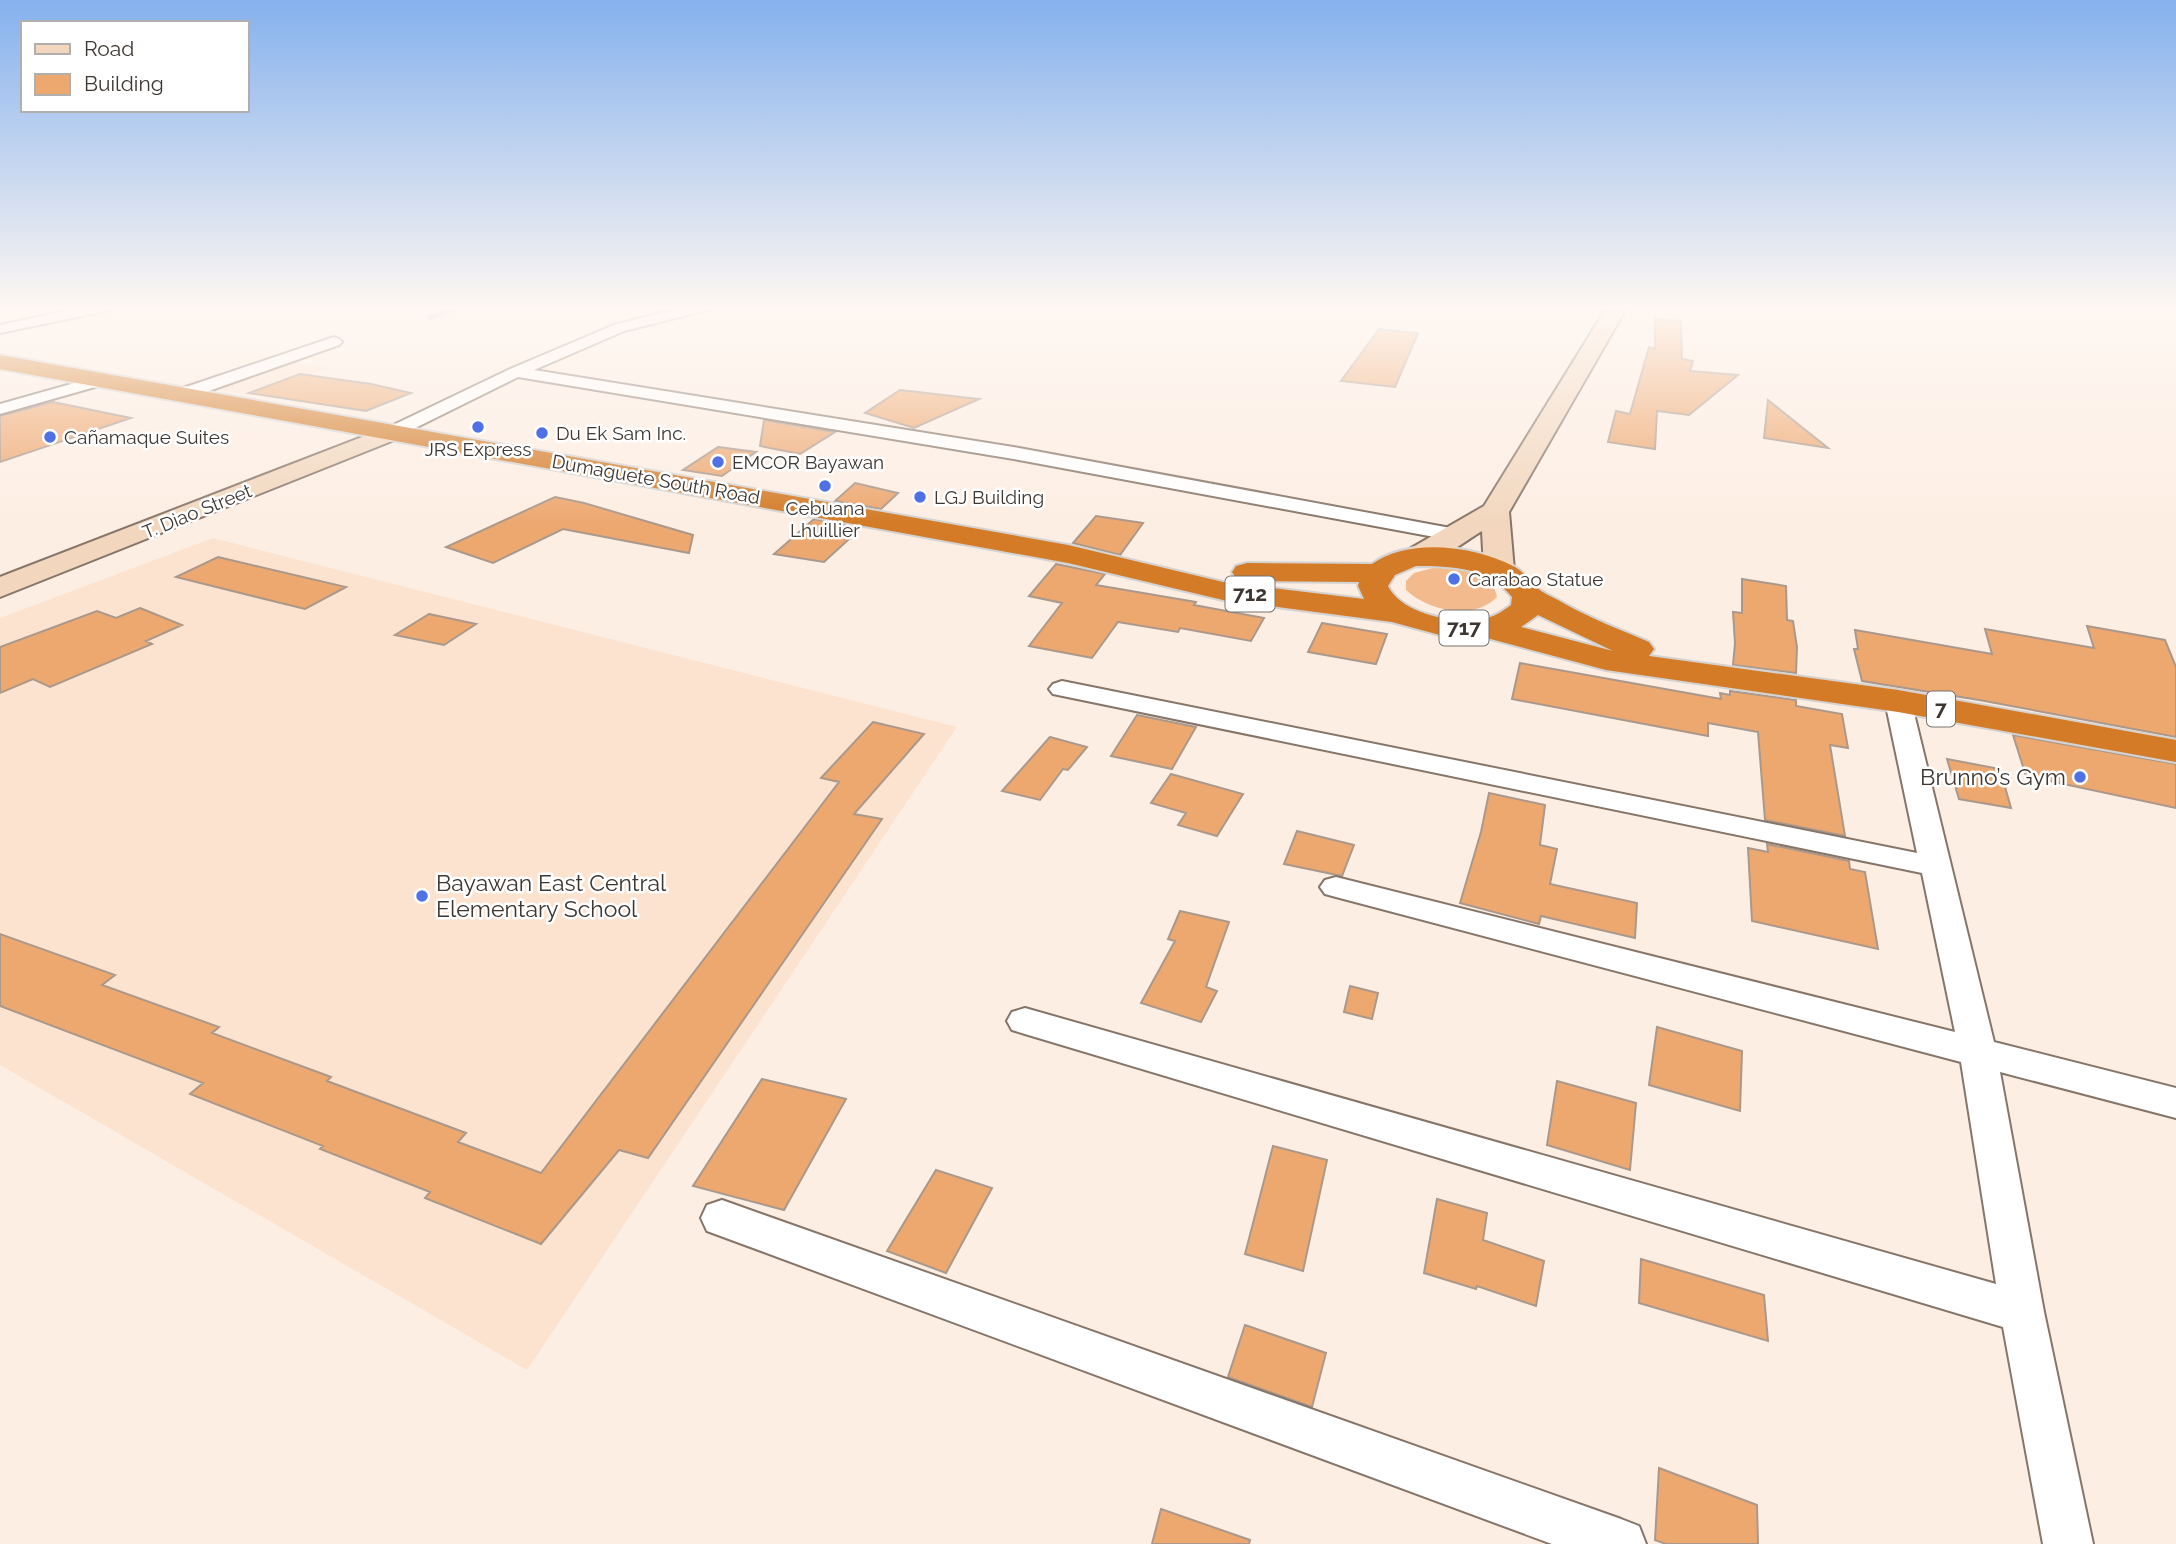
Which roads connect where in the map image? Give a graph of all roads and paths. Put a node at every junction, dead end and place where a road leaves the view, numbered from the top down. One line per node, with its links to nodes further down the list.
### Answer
1 (98, 379): 6 (highway, Dumaguete South Road / 712)
2 (226, 379): 7 (street)
3 (502, 379): 9 (street)
4 (559, 379): 11 (street)
5 (1574, 379): 10 (main road)
6 (103, 380): 7 (highway, Dumaguete South Road / 712); 8 (street)
7 (183, 394): 9 (highway, Dumaguete South Road / 712)
8 (0, 409)
9 (393, 432): 13 (highway, Dumaguete South Road / 712); 16 (main road, T. Diao Street)
10 (1495, 512): 11 (main road); 14 (main road)
11 (1456, 535): 12 (main road)
12 (1416, 557): 14 (highway); 15 (highway)
13 (1105, 561): 15 (highway, Dumaguete South Road / 712); 18 (highway, Dumaguete South Road / 712)
14 (1499, 570): 17 (highway)
15 (1377, 573): 18 (highway, 717)
16 (0, 588)
17 (1528, 596): 19 (highway, 717); 20 (highway, 7)
18 (1398, 613): 19 (highway, 717)
19 (1488, 628): 20 (highway, 7)
20 (1704, 674): 22 (highway, 7)
21 (1062, 689): 24 (street)
22 (1898, 701): 23 (highway, 7); 24 (street)
23 (2176, 751)
24 (1934, 866): 27 (street)
25 (1336, 887): 27 (street)
26 (1025, 1021): 30 (street)
27 (1978, 1053): 28 (street); 30 (street)
28 (2176, 1102)
29 (722, 1217): 31 (street)
30 (2022, 1312): 32 (street)
31 (1621, 1544)
32 (2068, 1544)

